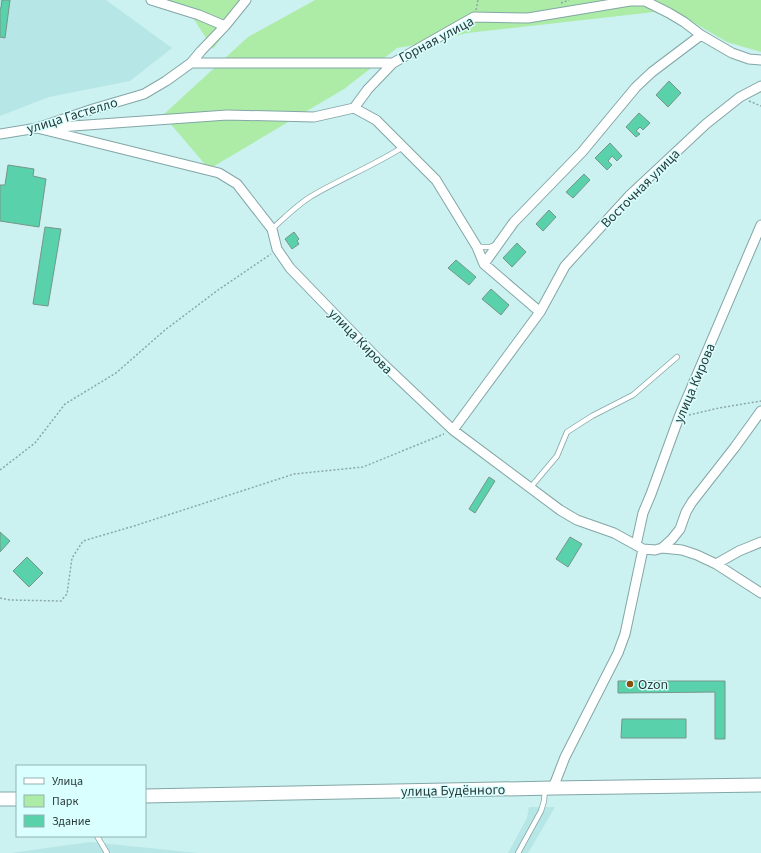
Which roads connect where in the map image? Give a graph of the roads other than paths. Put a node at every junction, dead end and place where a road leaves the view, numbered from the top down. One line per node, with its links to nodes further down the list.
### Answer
1 (151, 0): 3 (street)
2 (246, 0): 3 (street, улица Гастелло)
3 (225, 26): 6 (street, улица Гастелло)
4 (701, 35): 5 (street, Горная улица); 7 (street, Горная улица); 15 (street)
5 (761, 60)
6 (191, 63): 7 (street); 10 (street, улица Гастелло)
7 (393, 63): 9 (street, Горная улица)
8 (761, 86): 18 (street, Восточная улица)
9 (354, 108): 10 (street); 12 (street)
10 (37, 128): 11 (street, улица Гастелло); 14 (street, улица Кирова)
11 (0, 134)
12 (404, 148): 14 (lane); 16 (street)
13 (761, 225): 24 (street, улица Кирова)
14 (272, 229): 21 (street, улица Кирова)
15 (499, 243): 16 (lane); 17 (street)
16 (477, 247): 17 (street)
17 (484, 264): 18 (street)
18 (540, 312): 21 (street, Восточная улица)
19 (677, 357): 22 (lane, улица Кирова)
20 (761, 411): 25 (street)
21 (453, 430): 22 (street, улица Кирова)
22 (530, 488): 24 (street, улица Кирова)
23 (761, 542): 26 (street)
24 (640, 547): 25 (street); 29 (street)
25 (662, 548): 26 (street)
26 (716, 564): 27 (street)
27 (761, 593)
28 (761, 785): 29 (main road, улица Будённого)
29 (549, 788): 30 (main road, улица Будённого); 35 (lane)
30 (146, 796)
31 (0, 799): 32 (main road)
32 (16, 799)
33 (98, 837): 34 (lane)
34 (107, 853)
35 (518, 853)

